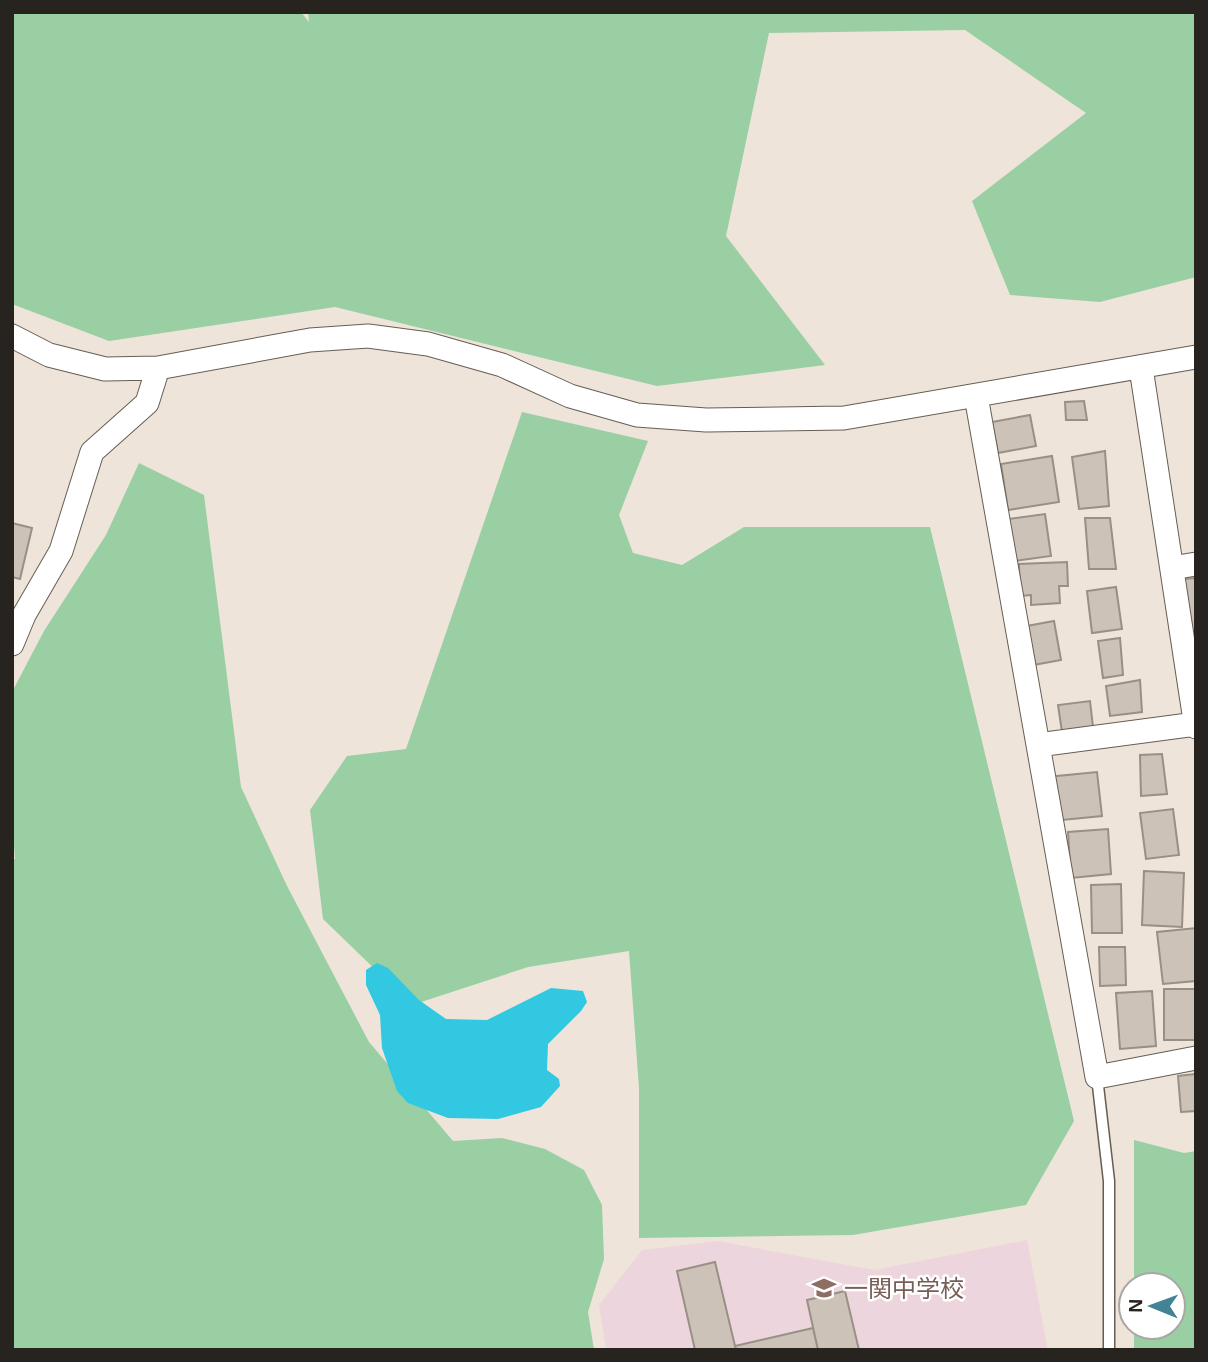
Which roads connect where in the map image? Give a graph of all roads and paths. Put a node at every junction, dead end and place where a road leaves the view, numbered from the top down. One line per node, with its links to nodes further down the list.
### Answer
1 (12, 336): 3 (street)
2 (1196, 358): 4 (street)
3 (158, 368): 5 (street); 8 (street)
4 (1141, 368): 5 (street); 7 (street)
5 (976, 396): 10 (street)
6 (1196, 564): 7 (street)
7 (1172, 568): 9 (street)
8 (12, 644)
9 (1196, 725): 10 (street)
10 (1038, 745): 12 (street)
11 (1196, 1058): 12 (street)
12 (1097, 1077): 13 (lane)
13 (1109, 1350)

